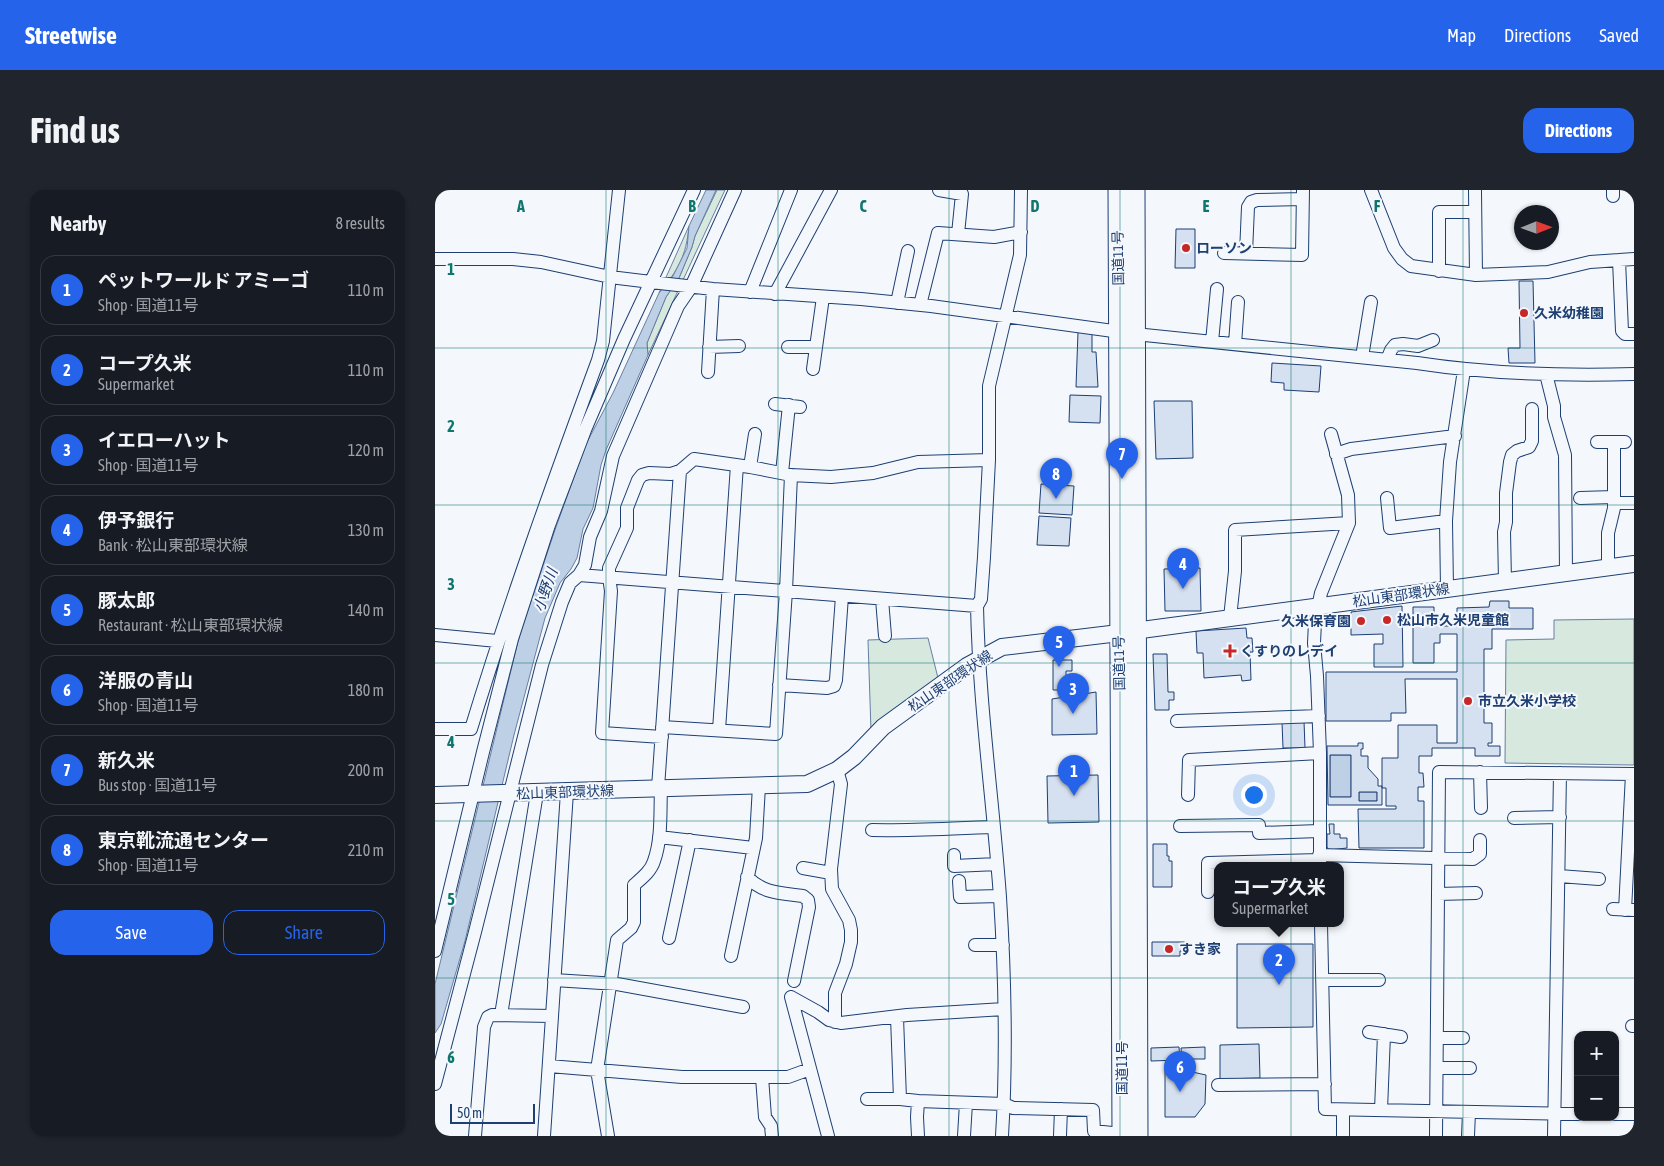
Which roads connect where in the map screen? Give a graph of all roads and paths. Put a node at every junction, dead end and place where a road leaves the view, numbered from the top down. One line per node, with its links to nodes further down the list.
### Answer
1 (619, 190): 25 (street)
2 (694, 190): 26 (street)
3 (735, 190): 27 (street)
4 (791, 190): 30 (street)
5 (831, 190): 31 (street)
6 (939, 190): 7 (street)
7 (943, 190): 16 (street)
8 (1021, 190): 15 (street)
9 (1118, 190): 38 (highway, 国道11号)
10 (1135, 190): 38 (highway, 国道11号)
11 (1371, 190): 23 (street)
12 (1475, 191): 14 (street)
13 (1303, 194): 19 (street); 19 (street)
14 (1475, 212): 23 (street); 24 (street)
15 (1021, 232): 16 (street); 37 (street)
16 (958, 234): 36 (street)
17 (908, 251): 35 (street)
18 (1224, 253): 19 (street)
19 (1247, 253)
20 (435, 258): 25 (street)
21 (1634, 259): 22 (street)
22 (1619, 260): 24 (street); 39 (street)
23 (1439, 271): 24 (street)
24 (1476, 275)
25 (610, 277): 26 (street); 90 (street)
26 (654, 283): 27 (street); 108 (street)
27 (689, 287): 28 (street); 75 (street)
28 (713, 289): 30 (street); 44 (street)
29 (1217, 289): 41 (street)
30 (750, 292): 31 (street)
31 (775, 294): 32 (street)
32 (823, 297): 35 (street); 46 (street)
33 (1238, 302): 42 (street)
34 (1371, 302): 47 (street)
35 (897, 303): 36 (street)
36 (920, 305): 37 (street)
37 (1005, 315): 38 (street); 61 (street)
38 (1127, 332): 41 (street); 87 (highway, 国道11号)
39 (1634, 334)
40 (1433, 340): 48 (street)
41 (1212, 342): 42 (street)
42 (1235, 344): 47 (street)
43 (739, 346): 44 (street)
44 (709, 347): 51 (street)
45 (788, 347): 46 (street)
46 (816, 347): 49 (street)
47 (1362, 358): 48 (street)
48 (1387, 360): 50 (street)
49 (813, 369)
50 (1463, 370): 52 (street); 58 (street)
51 (708, 372)
52 (1546, 374): 53 (street); 74 (street)
53 (1634, 374)
54 (775, 404): 65 (street)
55 (1532, 410): 77 (street)
56 (755, 434): 63 (street)
57 (1331, 434): 60 (street)
58 (1455, 436): 60 (street); 70 (street)
59 (1597, 442): 68 (street)
60 (1336, 454): 71 (street)
61 (989, 460): 65 (street); 84 (street)
62 (737, 465): 63 (street); 64 (street); 79 (street)
63 (750, 466): 65 (street)
64 (680, 471): 76 (street); 78 (street)
65 (787, 474): 81 (street)
66 (1387, 498): 70 (street)
67 (1580, 498): 68 (street)
68 (1614, 500): 69 (street); 73 (street)
69 (1634, 503)
70 (1446, 521): 80 (street)
71 (1349, 523): 85 (street); 86 (street)
72 (1634, 564): 73 (main road, 松山東部環状線)
73 (1607, 568): 74 (main road, 松山東部環状線)
74 (1566, 573): 77 (main road, 松山東部環状線)
75 (579, 575): 76 (street); 106 (street)
76 (609, 577): 78 (street); 97 (street)
77 (1505, 581): 80 (main road, 松山東部環状線)
78 (672, 582): 79 (street); 97 (street)
79 (729, 586): 81 (street); 96 (street)
80 (1447, 589): 85 (main road, 松山東部環状線)
81 (786, 591): 82 (street); 92 (street)
82 (842, 596): 83 (street); 92 (street)
83 (882, 599): 84 (street); 89 (street)
84 (977, 606): 91 (street)
85 (1318, 606): 86 (main road, 松山東部環状線); 93 (street)
86 (1230, 618): 87 (main road, 松山東部環状線)
87 (1128, 631): 91 (main road, 松山東部環状線); 185 (highway, 国道11号)
88 (435, 634): 90 (street)
89 (885, 636)
90 (497, 642): 95 (street)
91 (978, 660): 99 (main road, 松山東部環状線); 115 (street)
92 (779, 685): 96 (street)
93 (1319, 716): 94 (street); 98 (street)
94 (1177, 721)
95 (435, 729)
96 (719, 730): 97 (street)
97 (662, 732): 104 (street)
98 (1320, 753): 110 (street); 117 (street)
99 (837, 770): 103 (main road, 松山東部環状線); 129 (street)
100 (1480, 772): 101 (street); 111 (street); 123 (street)
101 (1561, 773): 102 (street); 112 (street)
102 (1633, 774): 138 (street)
103 (759, 786): 104 (main road, 松山東部環状線); 121 (street)
104 (660, 788): 105 (main road, 松山東部環状線); 118 (street)
105 (567, 792): 107 (main road, 松山東部環状線); 145 (street)
106 (507, 793): 107 (main road, 松山東部環状線); 108 (main road, 松山東部環状線); 167 (street)
107 (537, 793): 152 (street)
108 (474, 794): 109 (main road, 松山東部環状線); 143 (street)
109 (435, 795)
110 (1188, 795)
111 (1481, 808)
112 (1560, 817): 113 (street); 130 (street)
113 (1514, 818)
114 (1180, 826): 117 (street)
115 (994, 827): 116 (street); 127 (street)
116 (873, 830)
117 (1319, 831): 124 (street)
118 (659, 837): 119 (street); 149 (street)
119 (690, 840): 121 (street); 140 (street)
120 (1480, 840): 123 (street)
121 (753, 848): 131 (street)
122 (954, 856): 127 (street)
123 (1438, 858): 124 (street); 136 (street)
124 (1320, 860): 125 (street)
125 (1245, 862)
126 (1214, 863): 134 (street)
127 (997, 864): 137 (street)
128 (803, 868): 129 (street)
129 (831, 873): 155 (street)
130 (1559, 876): 132 (street); 180 (street)
131 (747, 877): 144 (street); 148 (street)
132 (1599, 880)
133 (959, 881): 137 (street)
134 (1208, 892)
135 (1477, 893): 136 (street)
136 (1438, 894): 159 (street)
137 (999, 896): 142 (street)
138 (1624, 909)
139 (1321, 927): 146 (street)
140 (669, 938)
141 (975, 945): 142 (street)
142 (1003, 945): 151 (street)
143 (435, 951)
144 (731, 956)
145 (554, 980): 149 (street); 153 (street)
146 (1322, 980): 147 (street); 168 (street)
147 (1379, 980)
148 (794, 981)
149 (609, 984): 150 (street); 165 (street)
150 (743, 1006)
151 (1004, 1009): 154 (street); 174 (street)
152 (501, 1015): 153 (street); 186 (street)
153 (552, 1016): 161 (street)
154 (897, 1017): 155 (street); 170 (street)
155 (835, 1022): 164 (street)
156 (1369, 1032): 157 (street)
157 (1384, 1034): 158 (street); 177 (street)
158 (1401, 1037)
159 (1437, 1038): 160 (street); 162 (street)
160 (1463, 1038)
161 (549, 1066): 165 (street); 187 (street)
162 (1437, 1068): 163 (street); 178 (street)
163 (1469, 1068)
164 (810, 1069): 166 (street); 190 (street)
165 (597, 1070): 166 (street); 188 (street)
166 (762, 1076): 189 (street)
167 (435, 1084)
168 (1325, 1084): 169 (street); 176 (street)
169 (1218, 1085)
170 (900, 1099): 171 (street); 172 (street)
171 (867, 1100)
172 (919, 1101): 173 (street); 191 (street)
173 (966, 1103): 174 (street); 192 (street)
174 (1003, 1104): 175 (street); 193 (street)
175 (1061, 1109): 184 (street); 194 (street)
176 (1343, 1110): 177 (street); 195 (street)
177 (1381, 1110): 178 (street)
178 (1437, 1110): 179 (street); 196 (street)
179 (1469, 1112): 180 (street); 197 (street)
180 (1555, 1114): 181 (street); 198 (street)
181 (1574, 1114)
182 (1619, 1114): 183 (street)
183 (1634, 1114)
184 (1092, 1133): 185 (street)
185 (1129, 1135)
186 (475, 1136)
187 (544, 1136)
188 (608, 1136)
189 (772, 1136)
190 (827, 1136)
191 (918, 1136)
192 (964, 1136)
193 (1002, 1136)
194 (1060, 1136)
195 (1343, 1136)
196 (1436, 1136)
197 (1468, 1136)
198 (1554, 1136)

